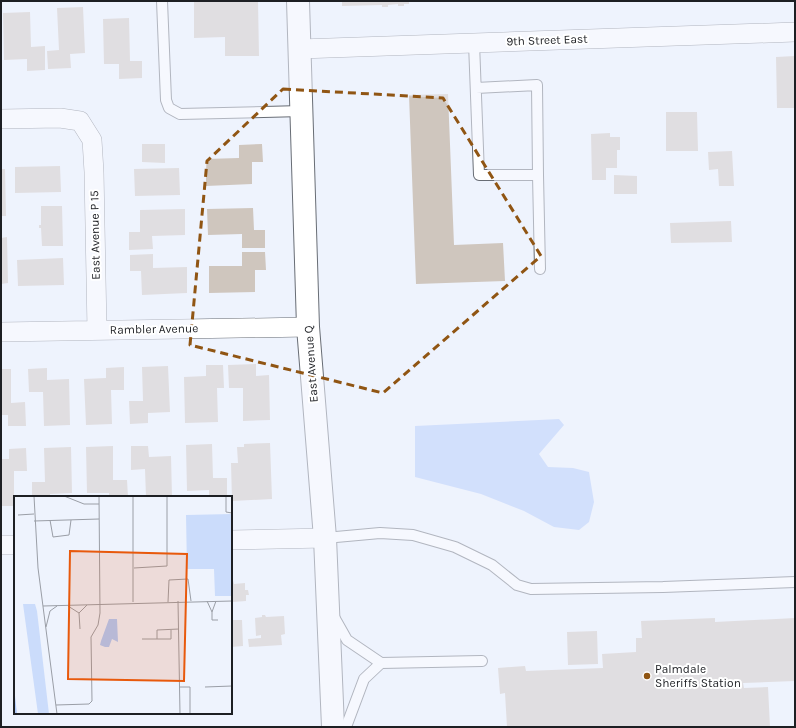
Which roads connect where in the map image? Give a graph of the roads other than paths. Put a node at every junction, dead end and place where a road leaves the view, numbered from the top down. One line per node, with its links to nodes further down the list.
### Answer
1 (162, 1): 7 (lane)
2 (298, 1): 5 (main road, East Avenue Q)
3 (795, 32): 4 (street, 9th Street East)
4 (474, 42): 5 (street, 9th Street East); 6 (lane)
5 (300, 49): 7 (main road, East Avenue Q)
6 (476, 88): 9 (lane); 9 (lane)
7 (302, 111): 11 (main road, East Avenue Q)
8 (1, 119): 12 (street, East Avenue P 15)
9 (538, 174): 10 (lane)
10 (540, 269)
11 (308, 327): 12 (street, Rambler Avenue); 14 (main road, East Avenue Q)
12 (96, 330): 13 (street, Rambler Avenue)
13 (1, 332)
14 (325, 538): 15 (street); 18 (lane); 19 (main road, East Avenue Q)
15 (232, 540)
16 (1, 545): 17 (street)
17 (14, 545)
18 (795, 582)
19 (327, 603): 21 (lane); 22 (main road, East Avenue Q)
20 (482, 660): 21 (lane)
21 (381, 663): 23 (lane)
22 (333, 727)
23 (346, 727)

